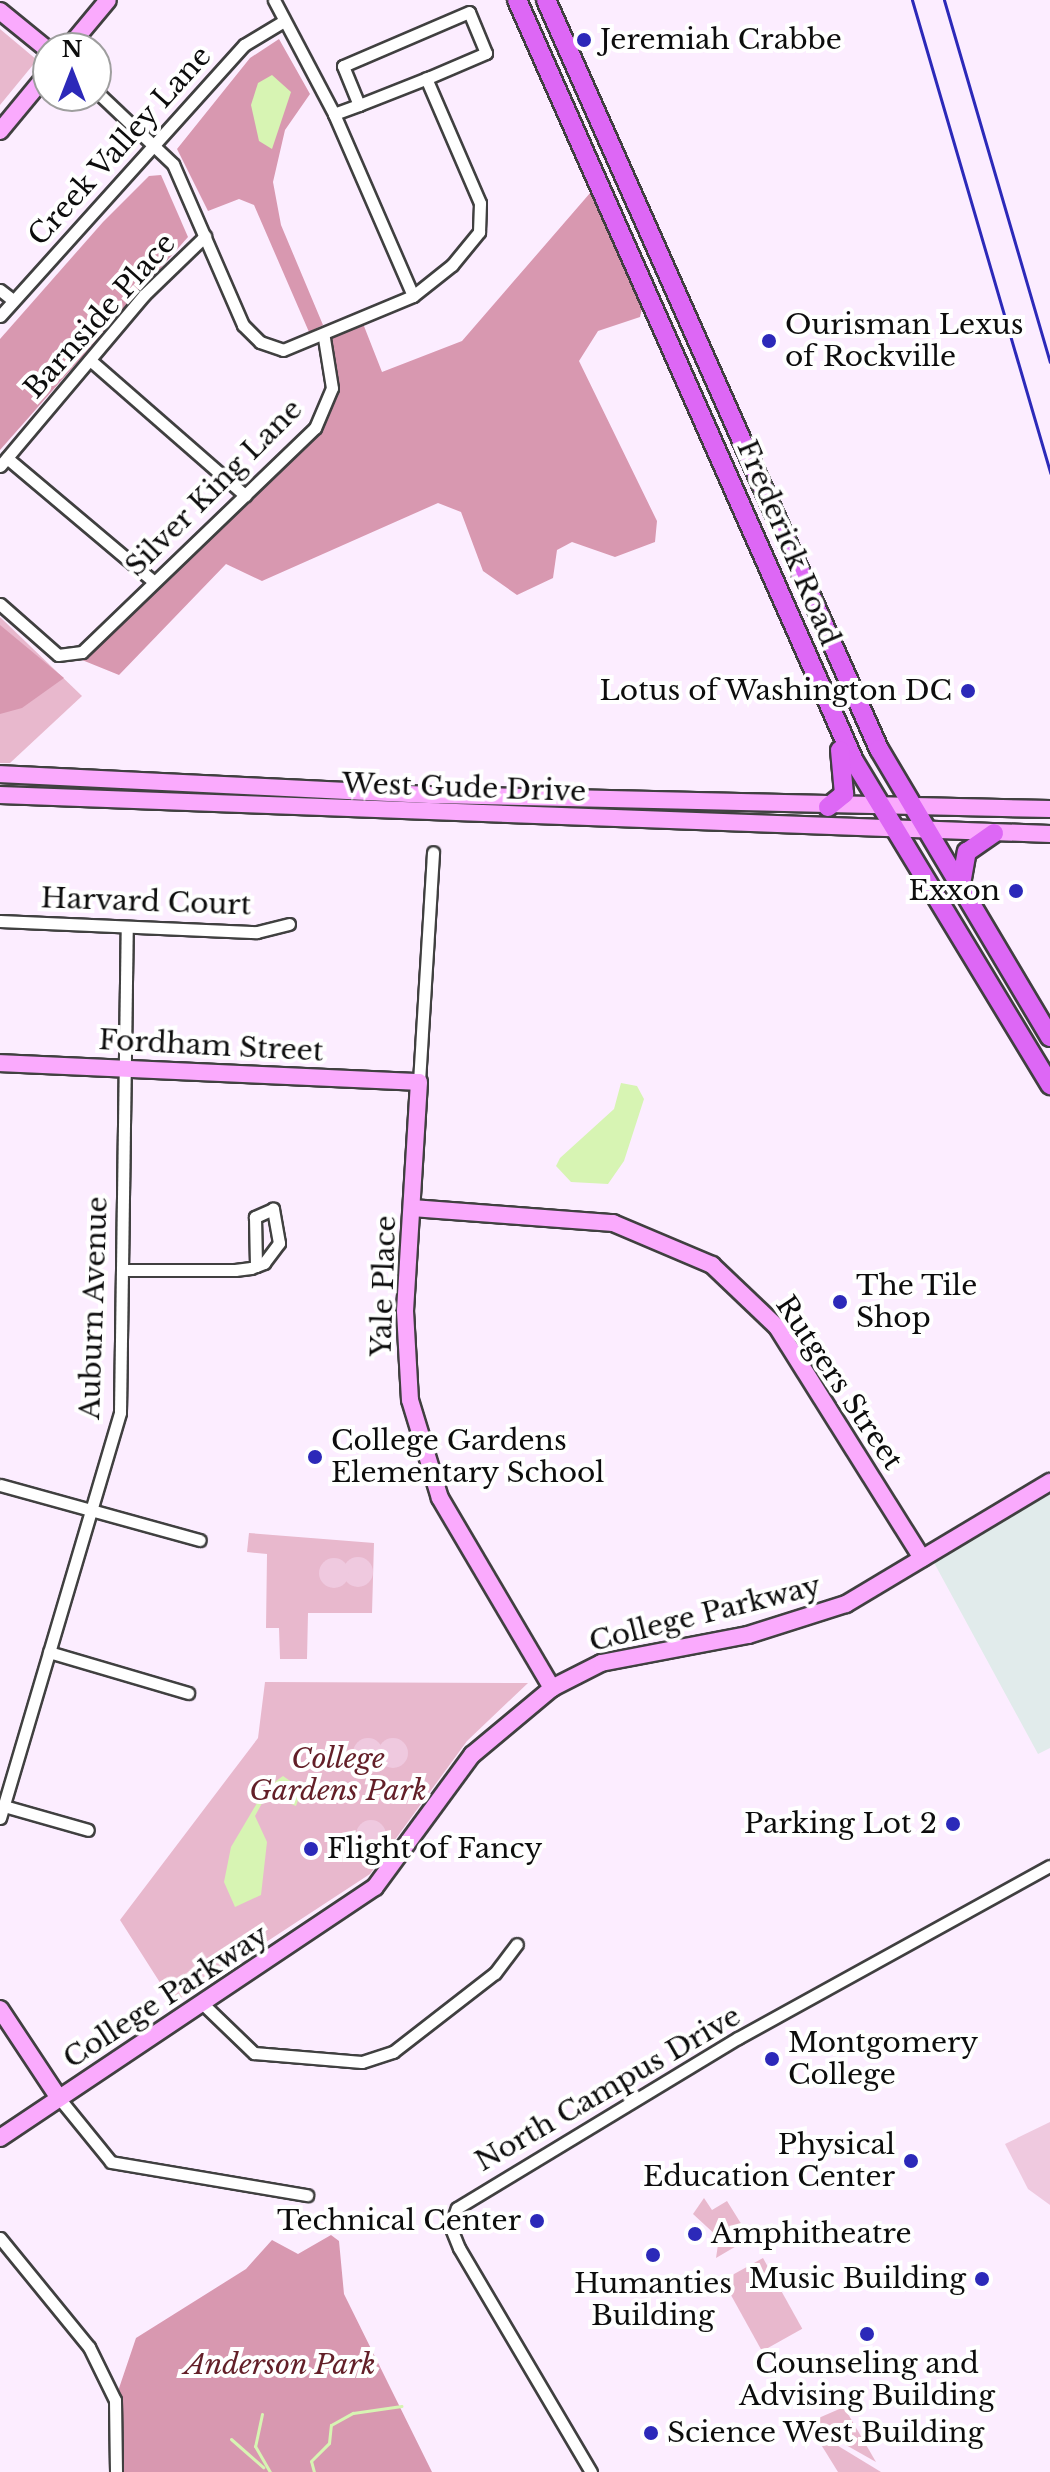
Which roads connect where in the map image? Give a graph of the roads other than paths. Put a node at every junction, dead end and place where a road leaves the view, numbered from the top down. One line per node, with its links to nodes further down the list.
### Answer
1 (108, 0): 7 (street)
2 (274, 0): 6 (street)
3 (517, 0): 27 (main road, Frederick Road)
4 (546, 0): 32 (main road, Frederick Road)
5 (0, 11): 8 (street)
6 (284, 21): 13 (street); 15 (street, Creek Valley Lane)
7 (81, 32)
8 (32, 37)
9 (426, 78): 12 (street); 12 (street); 18 (street)
10 (32, 92): 14 (street)
11 (112, 105): 15 (street)
12 (359, 105): 13 (street)
13 (334, 114): 18 (street)
14 (0, 131)
15 (160, 146): 16 (street); 19 (street, Creek Valley Lane)
16 (205, 236): 21 (street); 22 (street, Barnside Place)
17 (0, 290): 19 (street)
18 (413, 296): 21 (street)
19 (13, 300): 20 (street, Creek Valley Lane)
20 (0, 316)
21 (324, 338): 24 (street, Silver King Lane)
22 (90, 360): 23 (street, Barnside Place); 24 (street)
23 (4, 462): 25 (street)
24 (245, 495): 25 (street, Silver King Lane)
25 (154, 582): 26 (street, Silver King Lane)
26 (0, 604)
27 (838, 723): 30 (main road); 31 (main road, Frederick Road)
28 (0, 774): 30 (street, West Gude Drive)
29 (0, 795): 34 (street, West Gude Drive)
30 (828, 807): 31 (street, West Gude Drive)
31 (879, 807): 32 (street, West Gude Drive); 34 (main road, Frederick Road)
32 (911, 807): 33 (street, West Gude Drive); 35 (main road, Frederick Road)
33 (1050, 809)
34 (893, 830): 35 (street, West Gude Drive); 47 (main road, Frederick Road)
35 (926, 830): 36 (street, West Gude Drive); 39 (main road, Frederick Road)
36 (994, 833): 37 (street, West Gude Drive); 39 (main road)
37 (1050, 834)
38 (433, 852): 46 (street, Yale Place)
39 (960, 890): 43 (main road, Frederick Road)
40 (0, 921): 42 (street, Harvard Court)
41 (289, 924): 42 (street, Harvard Court)
42 (127, 927): 45 (street, Auburn Avenue)
43 (1050, 1037)
44 (0, 1063): 45 (street, Fordham Street)
45 (122, 1068): 46 (street, Fordham Street); 50 (street, Auburn Avenue)
46 (419, 1082): 48 (street, Yale Place)
47 (1050, 1085)
48 (412, 1208): 57 (street, Rutgers Street); 59 (street, Yale Place)
49 (256, 1266): 49 (street); 50 (street)
50 (122, 1270): 55 (street, Auburn Avenue)
51 (1050, 1471): 54 (street, College Parkway)
52 (1050, 1482): 54 (street, College Parkway)
53 (0, 1485): 55 (street)
54 (1034, 1489): 57 (street, College Parkway)
55 (91, 1512): 56 (street); 58 (street, Auburn Avenue)
56 (200, 1540)
57 (922, 1558): 59 (street, College Parkway)
58 (49, 1652): 60 (street); 61 (street, Auburn Avenue)
59 (552, 1688): 65 (street, College Parkway)
60 (188, 1693)
61 (2, 1812): 62 (street)
62 (88, 1830)
63 (1050, 1866): 72 (street, North Campus Drive)
64 (517, 1944): 65 (street)
65 (203, 2004): 67 (street, College Parkway)
66 (0, 2009): 67 (street)
67 (59, 2098): 68 (street, College Parkway); 69 (street)
68 (0, 2138)
69 (307, 2195)
70 (0, 2238): 71 (street)
71 (116, 2472)
72 (591, 2472)

